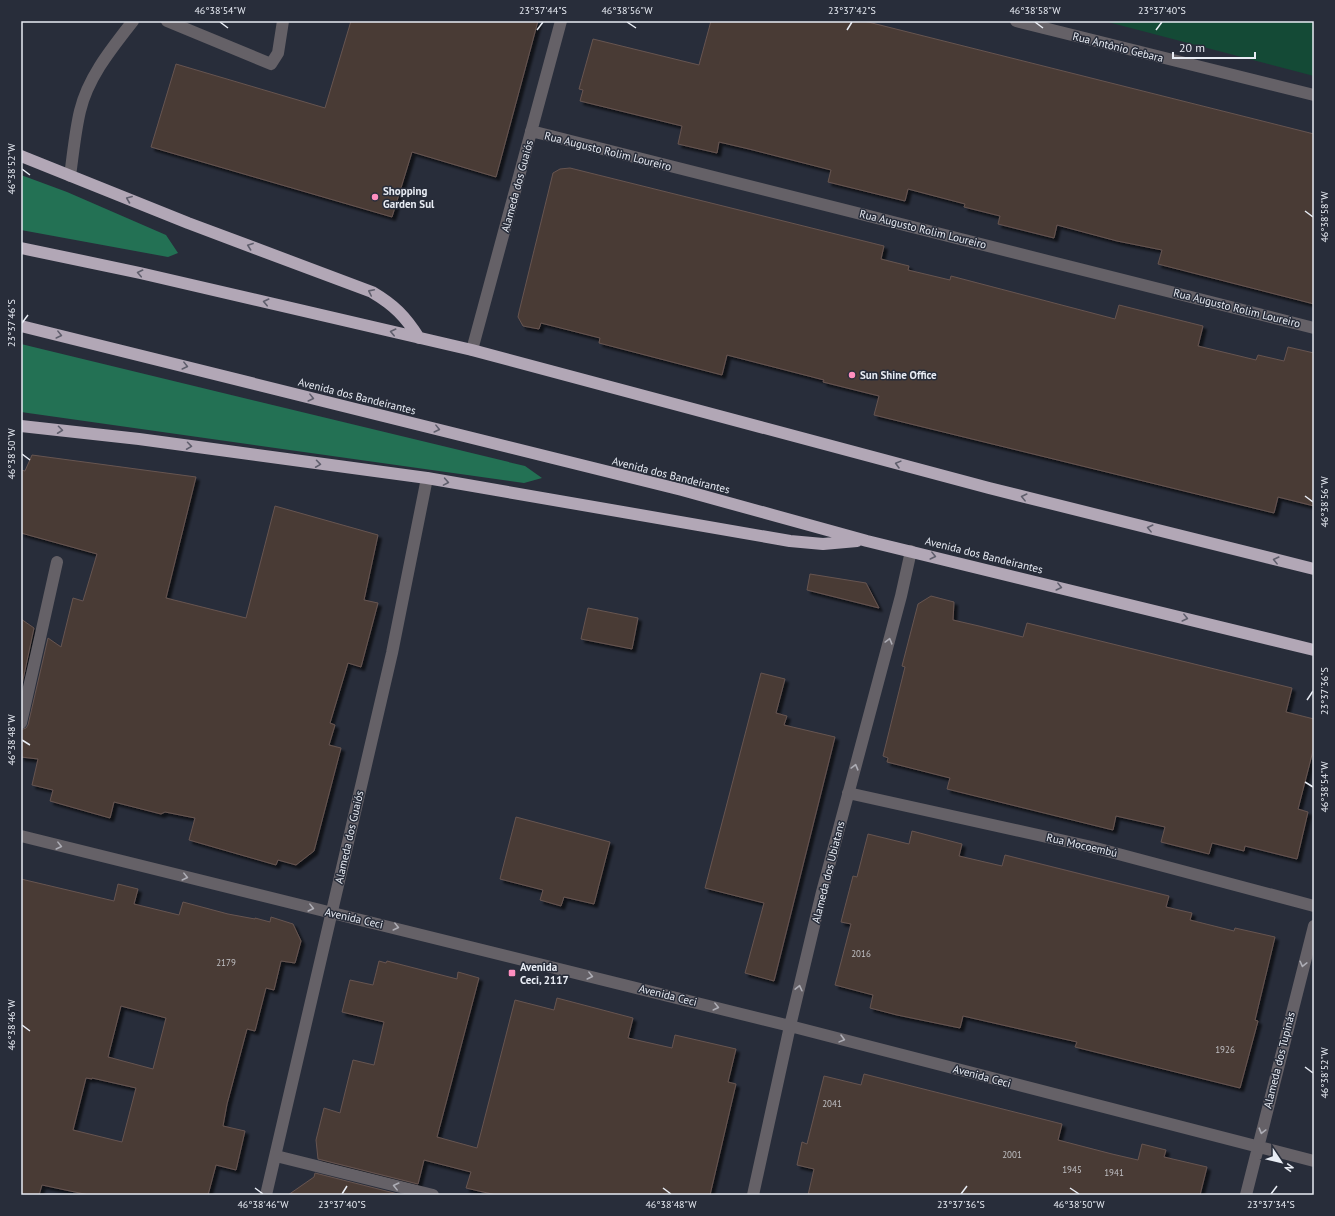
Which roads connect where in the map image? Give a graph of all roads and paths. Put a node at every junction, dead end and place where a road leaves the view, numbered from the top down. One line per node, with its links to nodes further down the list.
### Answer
1 (133, 21): 9 (street)
2 (167, 21): 3 (street)
3 (283, 21)
4 (561, 21): 7 (street, Alameda dos Guaiós)
5 (1016, 21): 6 (street, Rua Antônio Gebara)
6 (1314, 95)
7 (531, 131): 12 (street, Rua Augusto Rolim Loureiro); 14 (street, Alameda dos Guaiós)
8 (21, 156): 9 (highway)
9 (70, 176): 13 (highway, one-way to 9)
10 (21, 248): 13 (highway, one-way to 10)
11 (21, 326): 17 (highway, Avenida dos Bandeirantes, one-way to 17)
12 (1314, 328)
13 (419, 338): 14 (highway)
14 (472, 350): 20 (highway, one-way to 14)
15 (21, 426): 16 (highway, one-way to 16)
16 (427, 478): 17 (highway, one-way to 17); 26 (street, Alameda dos Guaiós)
17 (867, 541): 18 (highway, Avenida dos Bandeirantes)
18 (911, 551): 21 (highway, Avenida dos Bandeirantes, one-way to 21); 23 (street, Alameda dos Ubiatans, one-way to 18)
19 (57, 562): 22 (street)
20 (1314, 569)
21 (1314, 650)
22 (21, 723)
23 (848, 793): 25 (street, Rua Mocoembú); 28 (street, Alameda dos Ubiatans, one-way to 23)
24 (21, 836): 26 (street, Avenida Ceci, one-way to 26)
25 (1314, 906)
26 (331, 912): 28 (street, Avenida Ceci, one-way to 28); 30 (street, Alameda dos Guaiós)
27 (1314, 926): 29 (street, Alameda dos Tupinás, one-way to 29)
28 (790, 1026): 29 (street, Avenida Ceci, one-way to 29); 34 (street, Alameda dos Ubiatans)
29 (1257, 1147): 31 (street, Avenida Ceci); 35 (street, Alameda dos Tupinás)
30 (276, 1156): 32 (street, Alameda dos Guaiós); 33 (street, one-way to 30)
31 (1314, 1161)
32 (266, 1195)
33 (433, 1195)
34 (754, 1195)
35 (1246, 1195)

